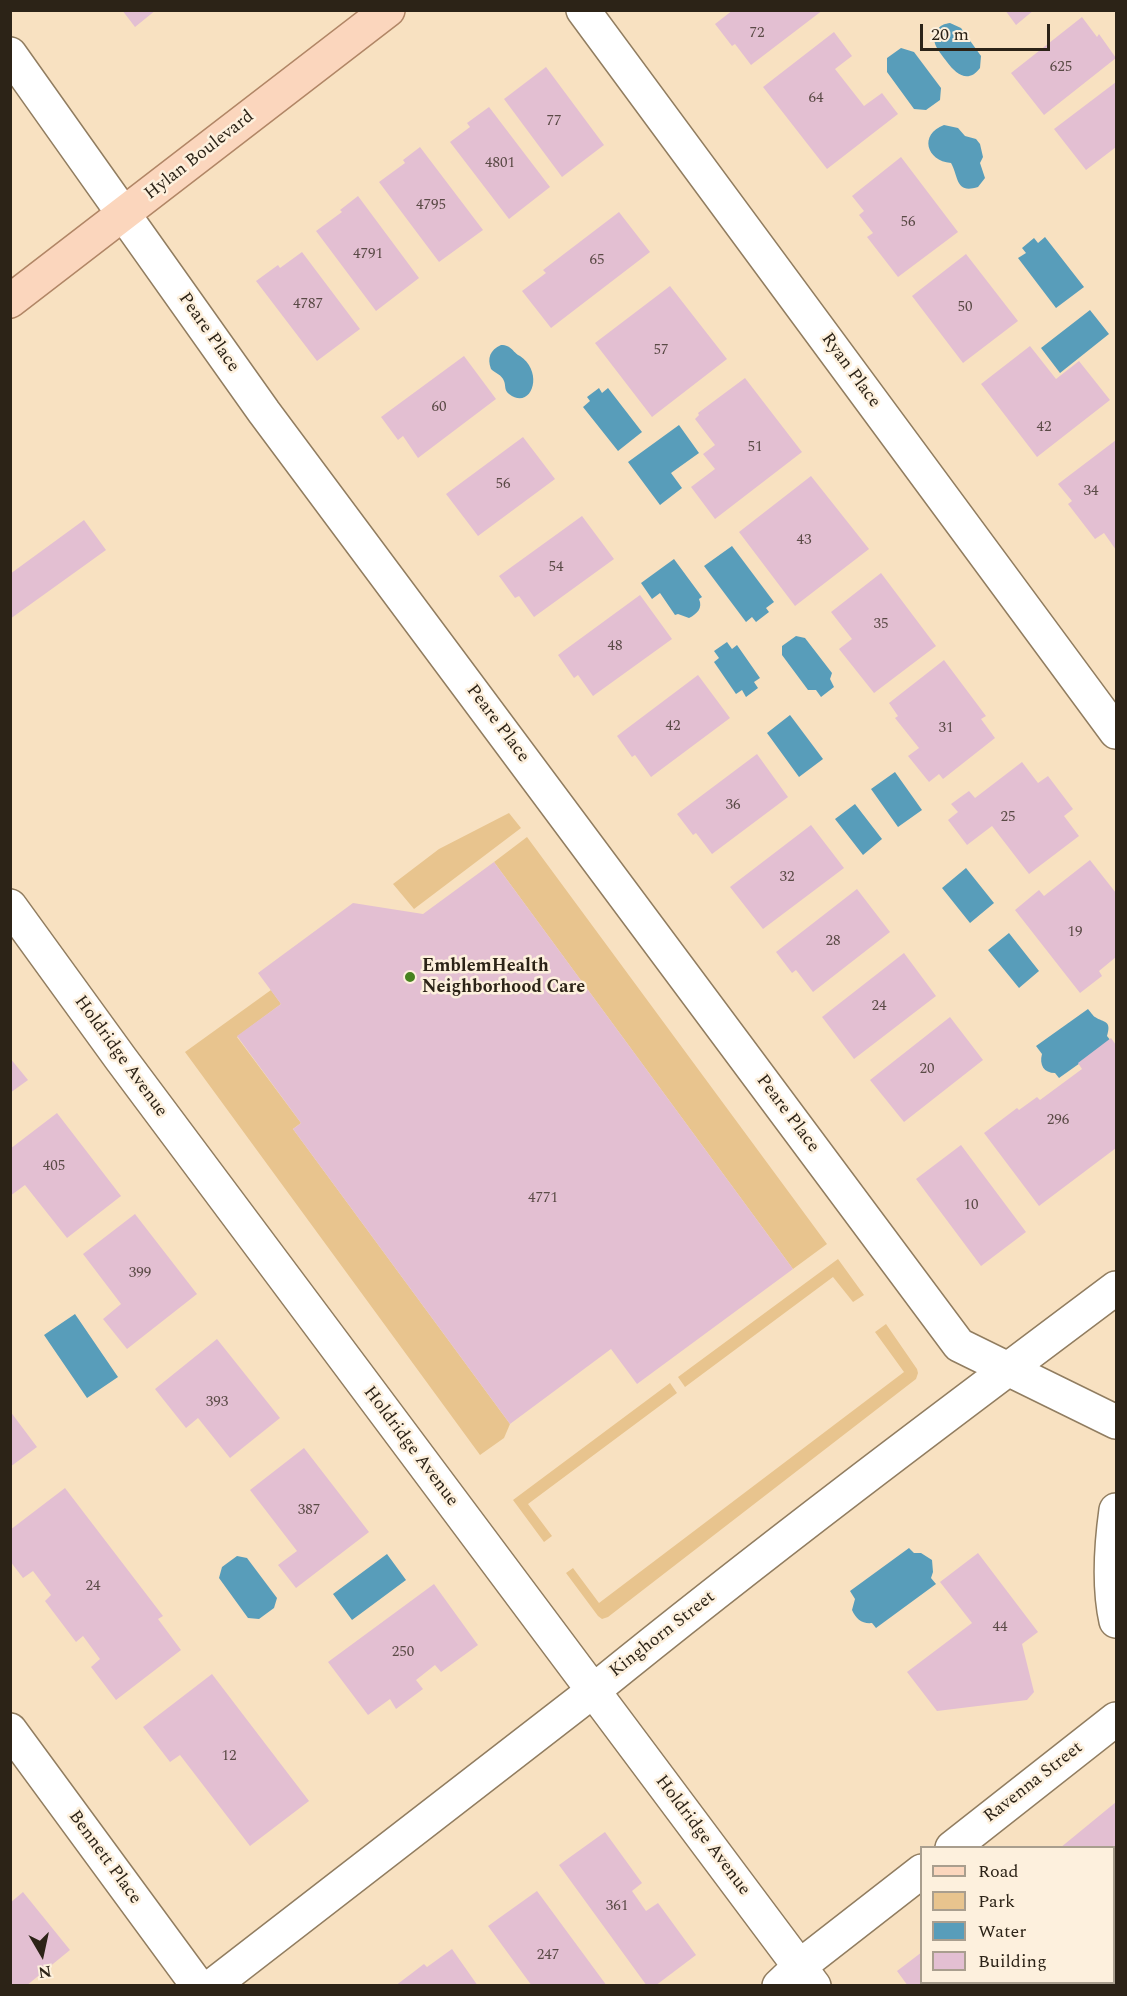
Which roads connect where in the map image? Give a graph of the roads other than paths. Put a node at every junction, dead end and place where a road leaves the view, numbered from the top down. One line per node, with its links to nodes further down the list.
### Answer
1 (388, 10): 4 (main road, Hylan Boulevard)
2 (583, 10): 6 (street, Ryan Place)
3 (10, 54): 4 (street, Peare Place)
4 (124, 214): 5 (main road, Hylan Boulevard); 9 (street, Peare Place)
5 (10, 301)
6 (1116, 732)
7 (10, 906): 13 (street, Holdridge Avenue)
8 (1116, 1288): 9 (street, Kinghorn Street)
9 (1008, 1368): 10 (street, Peare Place); 13 (street, Kinghorn Street)
10 (1116, 1422)
11 (1116, 1510): 12 (street)
12 (1116, 1621)
13 (593, 1690): 18 (street, Holdridge Avenue); 20 (street, Kinghorn Street)
14 (1116, 1719): 16 (street, Ravenna Street)
15 (10, 1730): 19 (street, Bennett Place)
16 (955, 1846)
17 (920, 1872): 18 (street)
18 (798, 1979)
19 (198, 1986)
20 (212, 1986)

